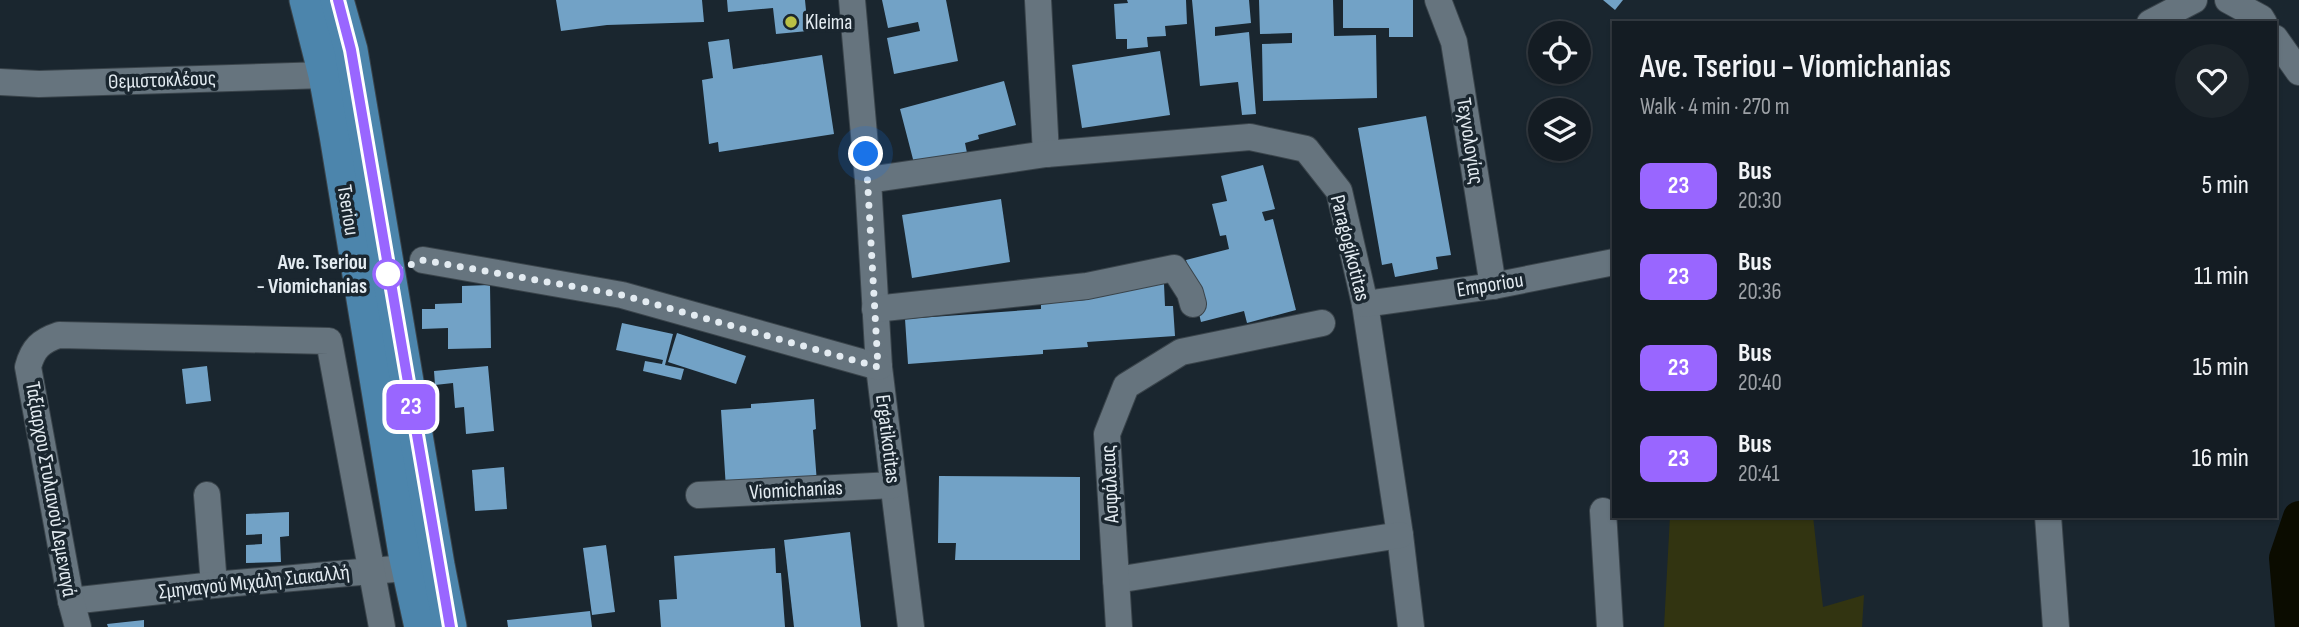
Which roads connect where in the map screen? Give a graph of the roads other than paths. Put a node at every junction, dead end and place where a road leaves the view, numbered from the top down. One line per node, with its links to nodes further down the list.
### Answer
1 (306, 0): 12 (main road, Tseriou)
2 (337, 0): 32 (main road, Tseriou)
3 (852, 0): 15 (street, Ergatikotitas)
4 (1038, 0): 14 (street)
5 (1438, 0): 18 (street, Τεχνολογίας)
6 (2194, 0): 8 (street)
7 (2228, 0): 9 (street)
8 (2154, 21)
9 (2262, 21)
10 (2277, 41): 11 (street)
11 (2299, 72)
12 (325, 75): 13 (street, Θεμιστοκλέους); 24 (main road, Tseriou)
13 (0, 82)
14 (1046, 154): 15 (street, Paragogikotitas); 20 (street, Paragogikotitas)
15 (868, 180): 21 (street, Ergatikotitas)
16 (422, 260): 25 (street)
17 (1612, 262): 18 (street, Emporiou)
18 (1493, 286): 20 (street, Emporiou)
19 (1193, 304): 21 (street)
20 (1365, 304): 31 (street, Paragogikotitas)
21 (875, 309): 25 (street, Ergatikotitas)
22 (1322, 323): 34 (street, Ασφάλειας)
23 (328, 341): 24 (street); 33 (street); 36 (street, Ταξίαρχου Στυλιανού Δεμεναγά)
24 (370, 345): 32 (main road, Tseriou)
25 (878, 367): 26 (street, Ergatikotitas)
26 (893, 485): 28 (street, Viomichanias); 41 (street, Ergatikotitas)
27 (207, 495): 35 (street)
28 (699, 495)
29 (1603, 511): 44 (street)
30 (2048, 518): 45 (street)
31 (1400, 536): 34 (street); 43 (street, Paragogikotitas)
32 (423, 567): 33 (street, Σμηναγού Μιχάλη Σιακαλλή); 39 (main road, Tseriou); 40 (main road, Tseriou)
33 (371, 570): 35 (street, Σμηναγού Μιχάλη Σιακαλλή); 38 (street)
34 (1116, 580): 42 (street, Ασφάλειας)
35 (214, 585): 36 (street, Σμηναγού Μιχάλη Σιακαλλή)
36 (71, 601): 37 (street, Ταξίαρχου Στυλιανού Δεμεναγά)
37 (78, 627)
38 (382, 627)
39 (421, 627)
40 (450, 627)
41 (911, 627)
42 (1119, 627)
43 (1411, 627)
44 (1610, 627)
45 (2056, 627)

